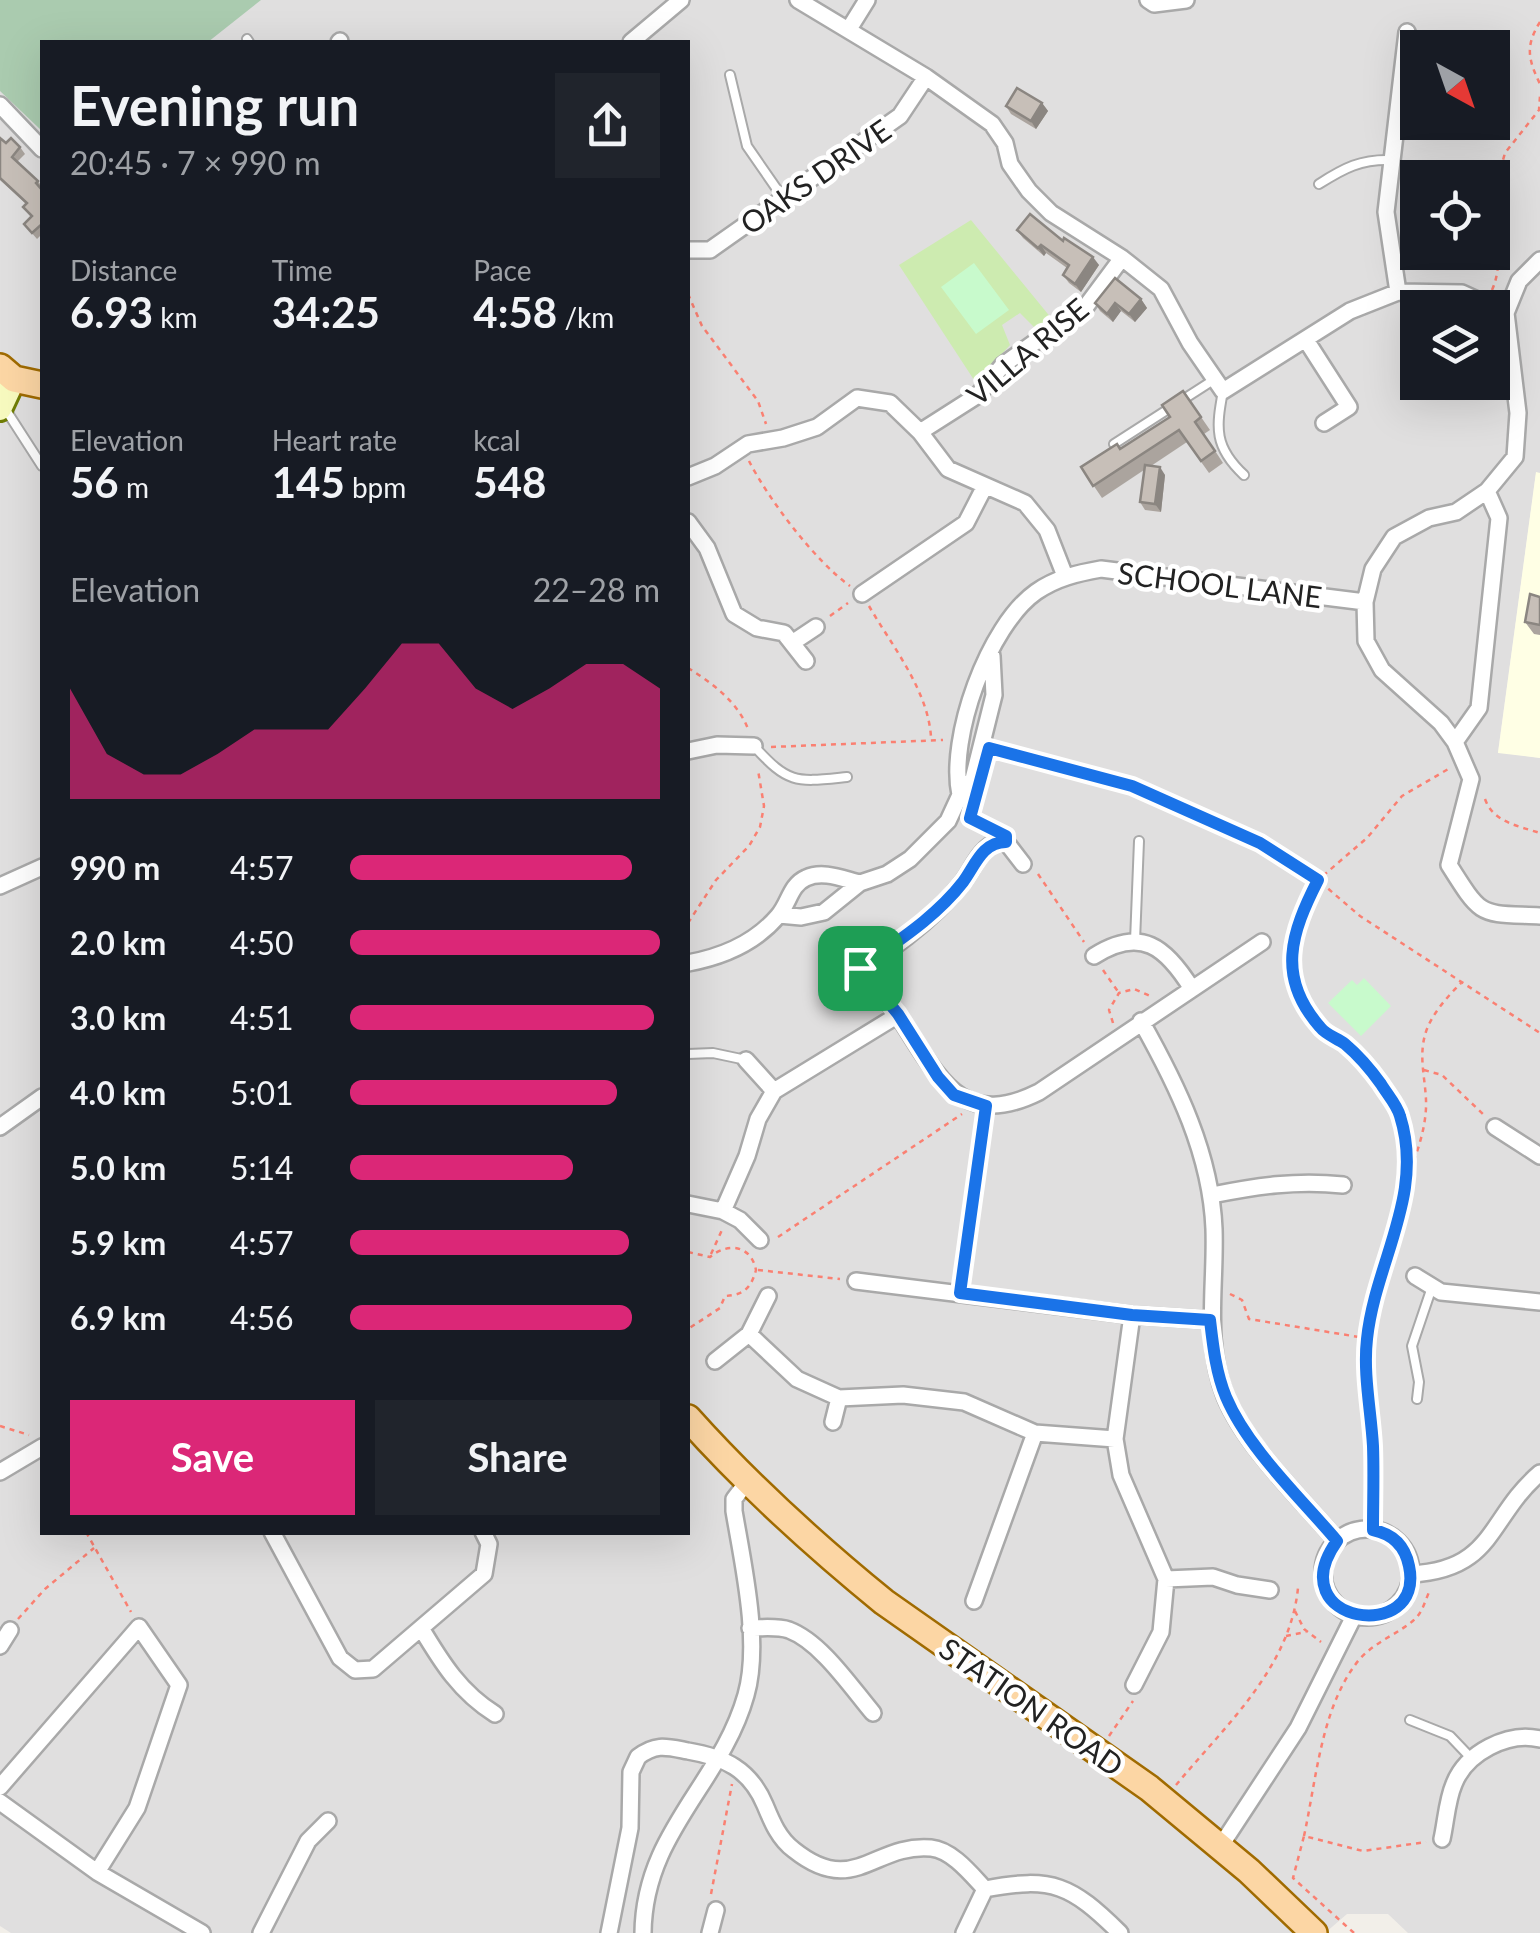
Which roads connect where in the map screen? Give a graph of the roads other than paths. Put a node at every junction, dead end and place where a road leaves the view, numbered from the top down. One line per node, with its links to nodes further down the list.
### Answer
1 (681, 0): 7 (street)
2 (798, 0): 6 (street)
3 (868, 0): 6 (street)
4 (1148, 0): 5 (street)
5 (1186, 0)
6 (849, 29): 9 (street)
7 (633, 40)
8 (730, 75): 15 (lane)
9 (926, 77): 15 (street, OAKS DRIVE); 17 (street)
10 (0, 105): 12 (street)
11 (1400, 113): 13 (street)
12 (40, 146)
13 (1391, 160): 14 (lane); 19 (street)
14 (1319, 184)
15 (783, 198): 16 (street, OAKS DRIVE)
16 (690, 250)
17 (1122, 258): 25 (street); 28 (street, VILLA RISE)
18 (1540, 260): 20 (street)
19 (1398, 292): 21 (street)
20 (1510, 303)
21 (1306, 340): 25 (street); 27 (street)
22 (1510, 346): 34 (street)
23 (7, 373): 24 (main road); 26 (main road)
24 (40, 384)
25 (1219, 385): 29 (lane); 31 (lane)
26 (1, 407): 30 (lane)
27 (1324, 424)
28 (920, 432): 32 (street); 33 (street)
29 (1114, 444)
30 (40, 463)
31 (1244, 475)
32 (690, 476)
33 (985, 486): 36 (street); 37 (street)
34 (1487, 491): 38 (street, SCHOOL LANE); 42 (street)
35 (690, 525): 40 (street)
36 (1065, 576): 38 (street, SCHOOL LANE); 49 (street, SCHOOL LANE)
37 (862, 594)
38 (1365, 602): 42 (street, SCHOOL LANE)
39 (816, 627): 40 (street)
40 (792, 643): 41 (street)
41 (806, 661)
42 (1455, 742): 52 (street)
43 (754, 746): 44 (street); 45 (lane)
44 (690, 752)
45 (847, 777)
46 (1139, 842): 53 (lane)
47 (1023, 864): 57 (street)
48 (40, 868): 50 (street)
49 (860, 884): 51 (street, SCHOOL LANE); 51 (street)
50 (0, 886)
51 (780, 915): 56 (street)
52 (1540, 916)
53 (1135, 941): 55 (street); 59 (street)
54 (1262, 942): 59 (street)
55 (1094, 956)
56 (690, 963)
57 (860, 968): 58 (street); 60 (street)
58 (842, 972)
59 (1192, 989): 61 (street)
60 (898, 1014): 61 (street); 64 (street)
61 (1141, 1021): 70 (street)
62 (690, 1054): 63 (lane)
63 (746, 1060): 64 (street)
64 (774, 1092): 72 (street)
65 (40, 1103): 67 (street)
66 (1496, 1126): 68 (street)
67 (0, 1127)
68 (1540, 1156)
69 (1342, 1185): 70 (street)
70 (1212, 1195): 80 (street)
71 (690, 1204): 72 (street)
72 (726, 1212): 73 (street)
73 (760, 1240)
74 (1414, 1276): 76 (street)
75 (856, 1281): 79 (street)
76 (1432, 1287): 78 (street); 84 (lane)
77 (768, 1296): 81 (street)
78 (1540, 1302)
79 (1132, 1315): 80 (street); 88 (street)
80 (1210, 1320): 95 (street)
81 (749, 1334): 82 (street); 83 (street)
82 (715, 1361)
83 (839, 1398): 86 (street); 87 (street)
84 (1417, 1399)
85 (690, 1420): 92 (main road, STATION ROAD)
86 (833, 1422)
87 (1036, 1433): 88 (street); 99 (street)
88 (1115, 1440): 97 (street)
89 (40, 1448): 90 (street)
90 (0, 1472)
91 (1540, 1472): 96 (street)
92 (748, 1482): 102 (street); 116 (main road, STATION ROAD)
93 (274, 1535): 101 (street)
94 (484, 1535): 101 (street)
95 (1337, 1541): 96 (street); 100 (street)
96 (1411, 1574): 100 (street)
97 (1166, 1579): 98 (street); 105 (street)
98 (1270, 1590)
99 (974, 1601)
100 (1354, 1616): 116 (street)
101 (421, 1628): 107 (street)
102 (750, 1628): 106 (street); 110 (street)
103 (9, 1630): 104 (street)
104 (0, 1646)
105 (1134, 1685)
106 (873, 1713)
107 (495, 1714)
108 (1410, 1720): 111 (lane)
109 (1540, 1740): 111 (street)
110 (719, 1756): 118 (street); 122 (street); 123 (street)
111 (1471, 1758): 115 (street)
112 (0, 1787): 117 (street)
113 (0, 1802): 117 (street)
114 (328, 1822): 121 (street)
115 (1442, 1839)
116 (1220, 1846): 127 (main road, STATION ROAD)
117 (97, 1872): 120 (street)
118 (985, 1888): 125 (street); 126 (street)
119 (712, 1909): 124 (street)
120 (202, 1933)
121 (261, 1933)
122 (609, 1933)
123 (643, 1933)
124 (710, 1933)
125 (964, 1933)
126 (1120, 1933)
127 (1314, 1933)

